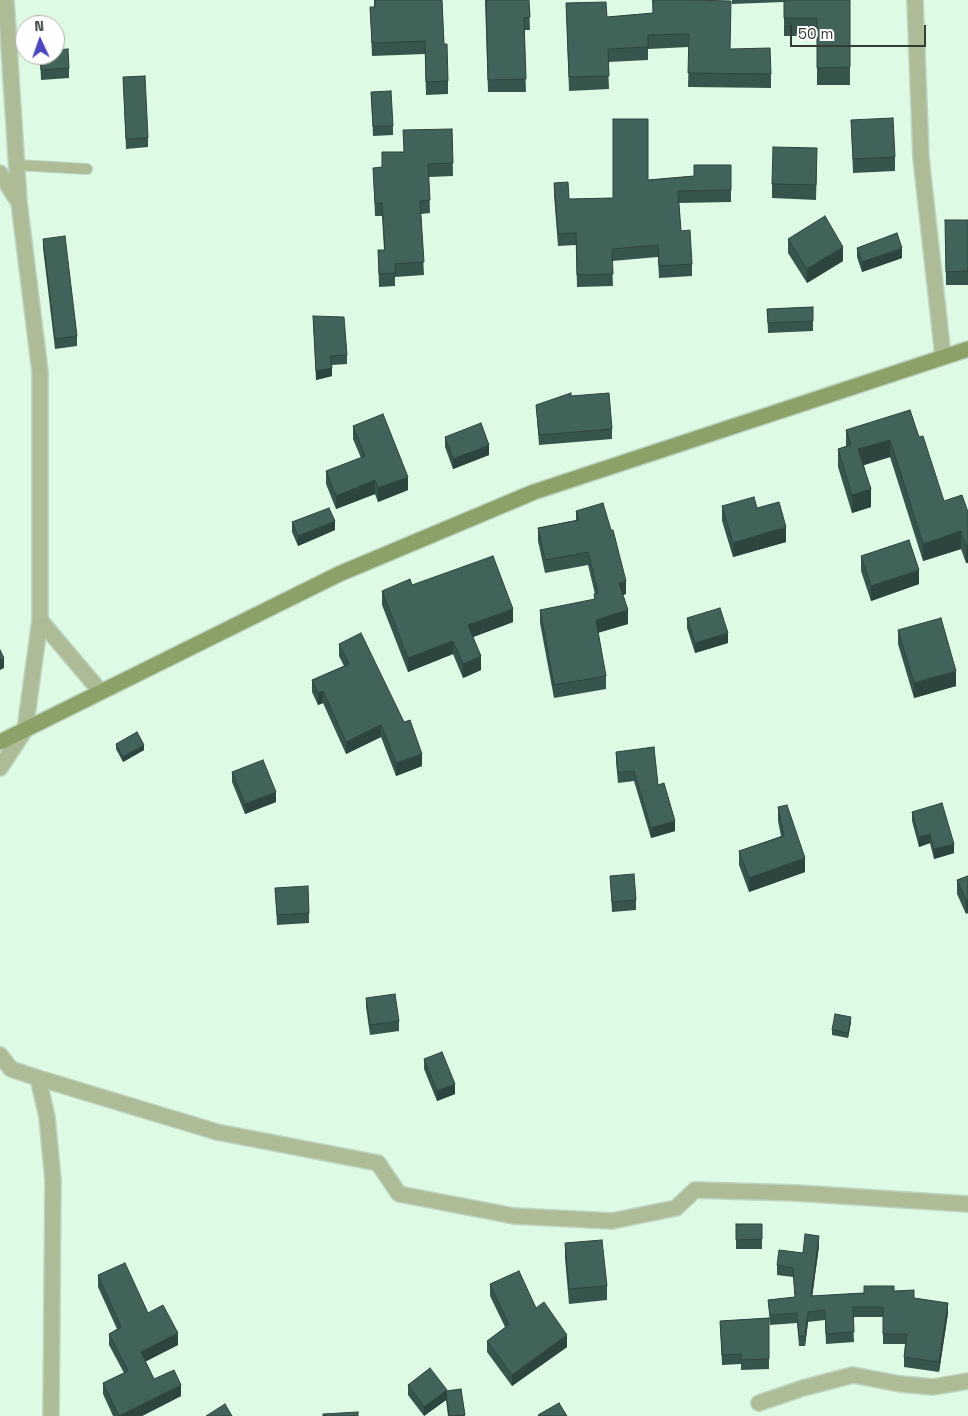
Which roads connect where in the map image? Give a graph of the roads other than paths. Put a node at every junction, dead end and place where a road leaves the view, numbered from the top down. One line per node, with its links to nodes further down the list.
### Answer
1 (6, 0): 3 (street)
2 (915, 0): 8 (street)
3 (17, 164): 4 (lane); 6 (street)
4 (87, 169)
5 (0, 173): 6 (street)
6 (19, 202): 9 (street)
7 (968, 349): 8 (main road)
8 (943, 356): 10 (main road)
9 (40, 620): 10 (street); 11 (street)
10 (100, 691): 11 (main road)
11 (25, 730): 12 (main road); 13 (street)
12 (0, 742)
13 (0, 768)
14 (0, 1056): 15 (street)
15 (38, 1078): 16 (street); 19 (street)
16 (968, 1204)
17 (968, 1381): 18 (street)
18 (759, 1403)
19 (51, 1416)

